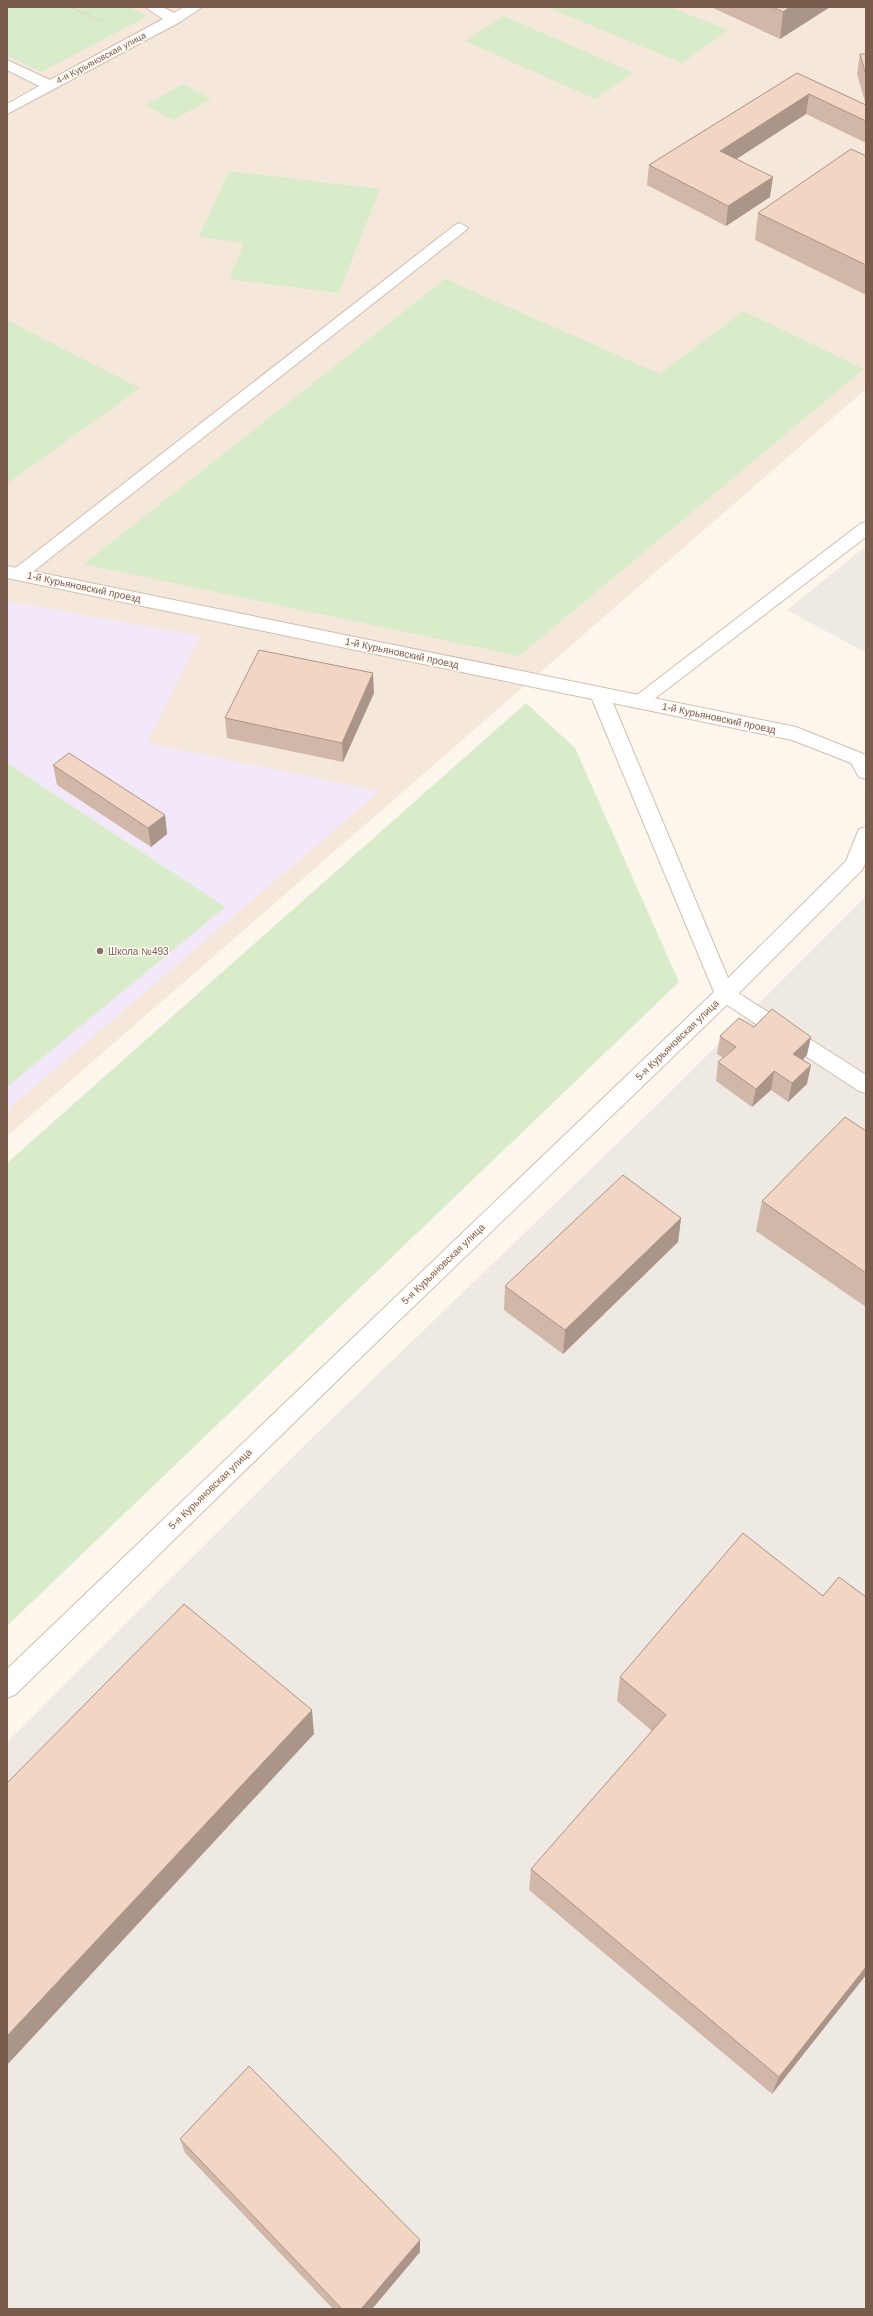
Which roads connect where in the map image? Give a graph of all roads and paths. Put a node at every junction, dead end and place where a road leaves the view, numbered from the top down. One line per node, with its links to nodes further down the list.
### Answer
1 (70, 7): 5 (path)
2 (152, 7): 4 (street)
3 (195, 7): 4 (street, 4-я Курьяновская улица)
4 (175, 19): 7 (street, 4-я Курьяновская улица)
5 (105, 24)
6 (7, 64): 7 (street)
7 (50, 86): 8 (street, 4-я Курьяновская улица)
8 (7, 110)
9 (460, 228): 11 (lane)
10 (866, 528): 13 (lane)
11 (13, 573): 12 (street, 1-й Курьяновский проезд)
12 (599, 693): 13 (street, 1-й Курьяновский проезд); 16 (street)
13 (639, 702): 14 (street, 1-й Курьяновский проезд)
14 (862, 765)
15 (866, 834): 16 (street, 5-я Курьяновская улица)
16 (726, 994): 17 (lane); 18 (street, 5-я Курьяновская улица)
17 (866, 1085)
18 (7, 1686)

